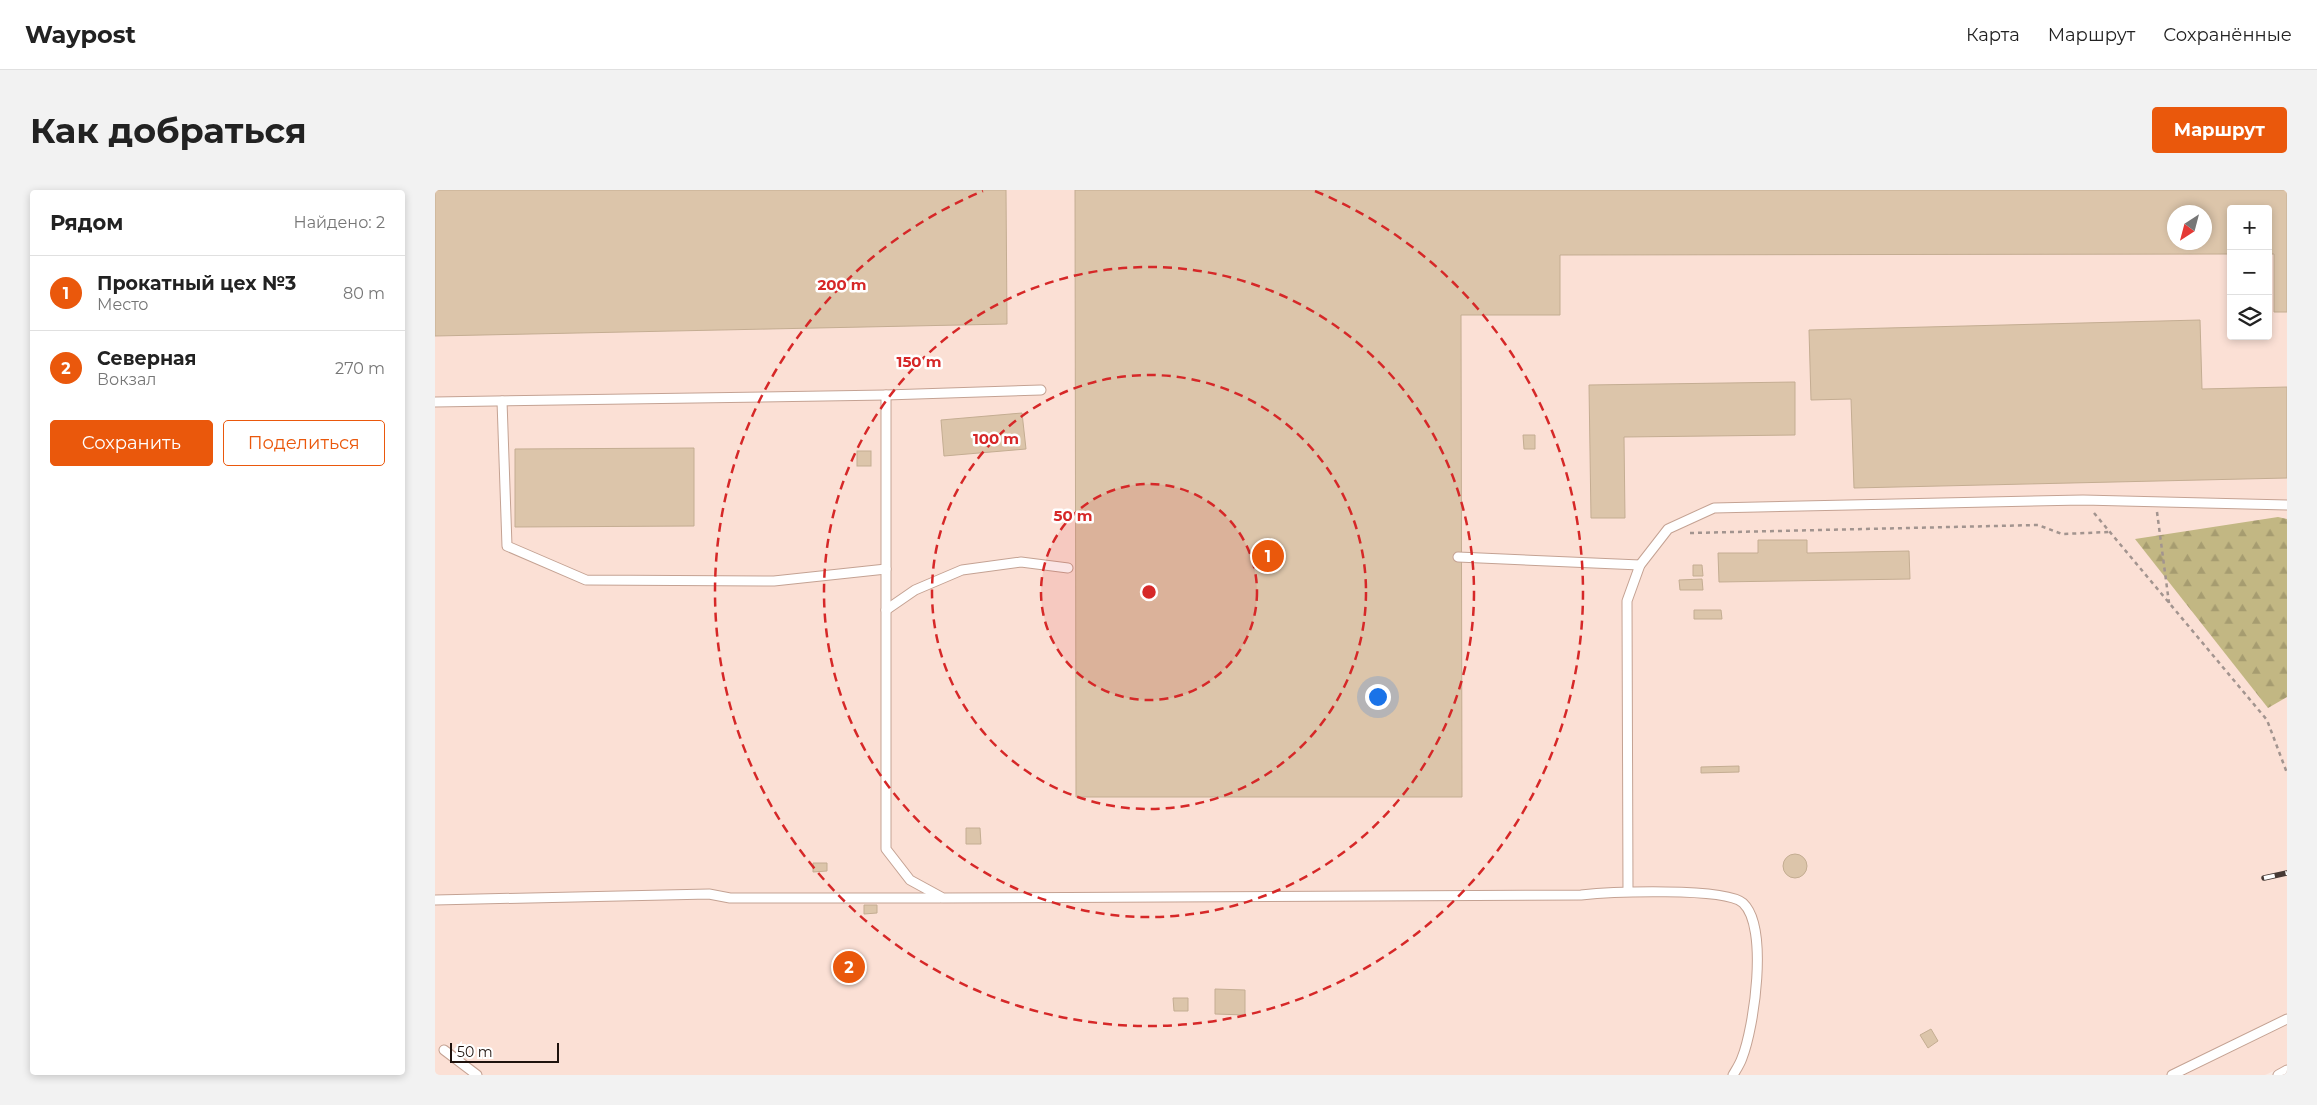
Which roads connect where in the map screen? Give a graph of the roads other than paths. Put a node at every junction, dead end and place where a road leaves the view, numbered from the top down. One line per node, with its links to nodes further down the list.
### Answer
1 (1041, 390): 2 (lane)
2 (886, 395): 3 (lane); 9 (lane)
3 (502, 401): 4 (lane); 9 (lane)
4 (435, 402)
5 (2287, 505): 7 (lane)
6 (1457, 557): 7 (lane)
7 (1640, 565): 11 (lane)
8 (1068, 568): 10 (lane)
9 (886, 569): 10 (lane)
10 (887, 610): 12 (lane)
11 (1629, 891): 12 (lane); 18 (lane)
12 (943, 898): 13 (lane)
13 (435, 900)
14 (2287, 1019): 19 (lane)
15 (444, 1050): 17 (lane)
16 (2287, 1070): 20 (lane)
17 (477, 1075)
18 (1733, 1075)
19 (2172, 1075)
20 (2278, 1075)

